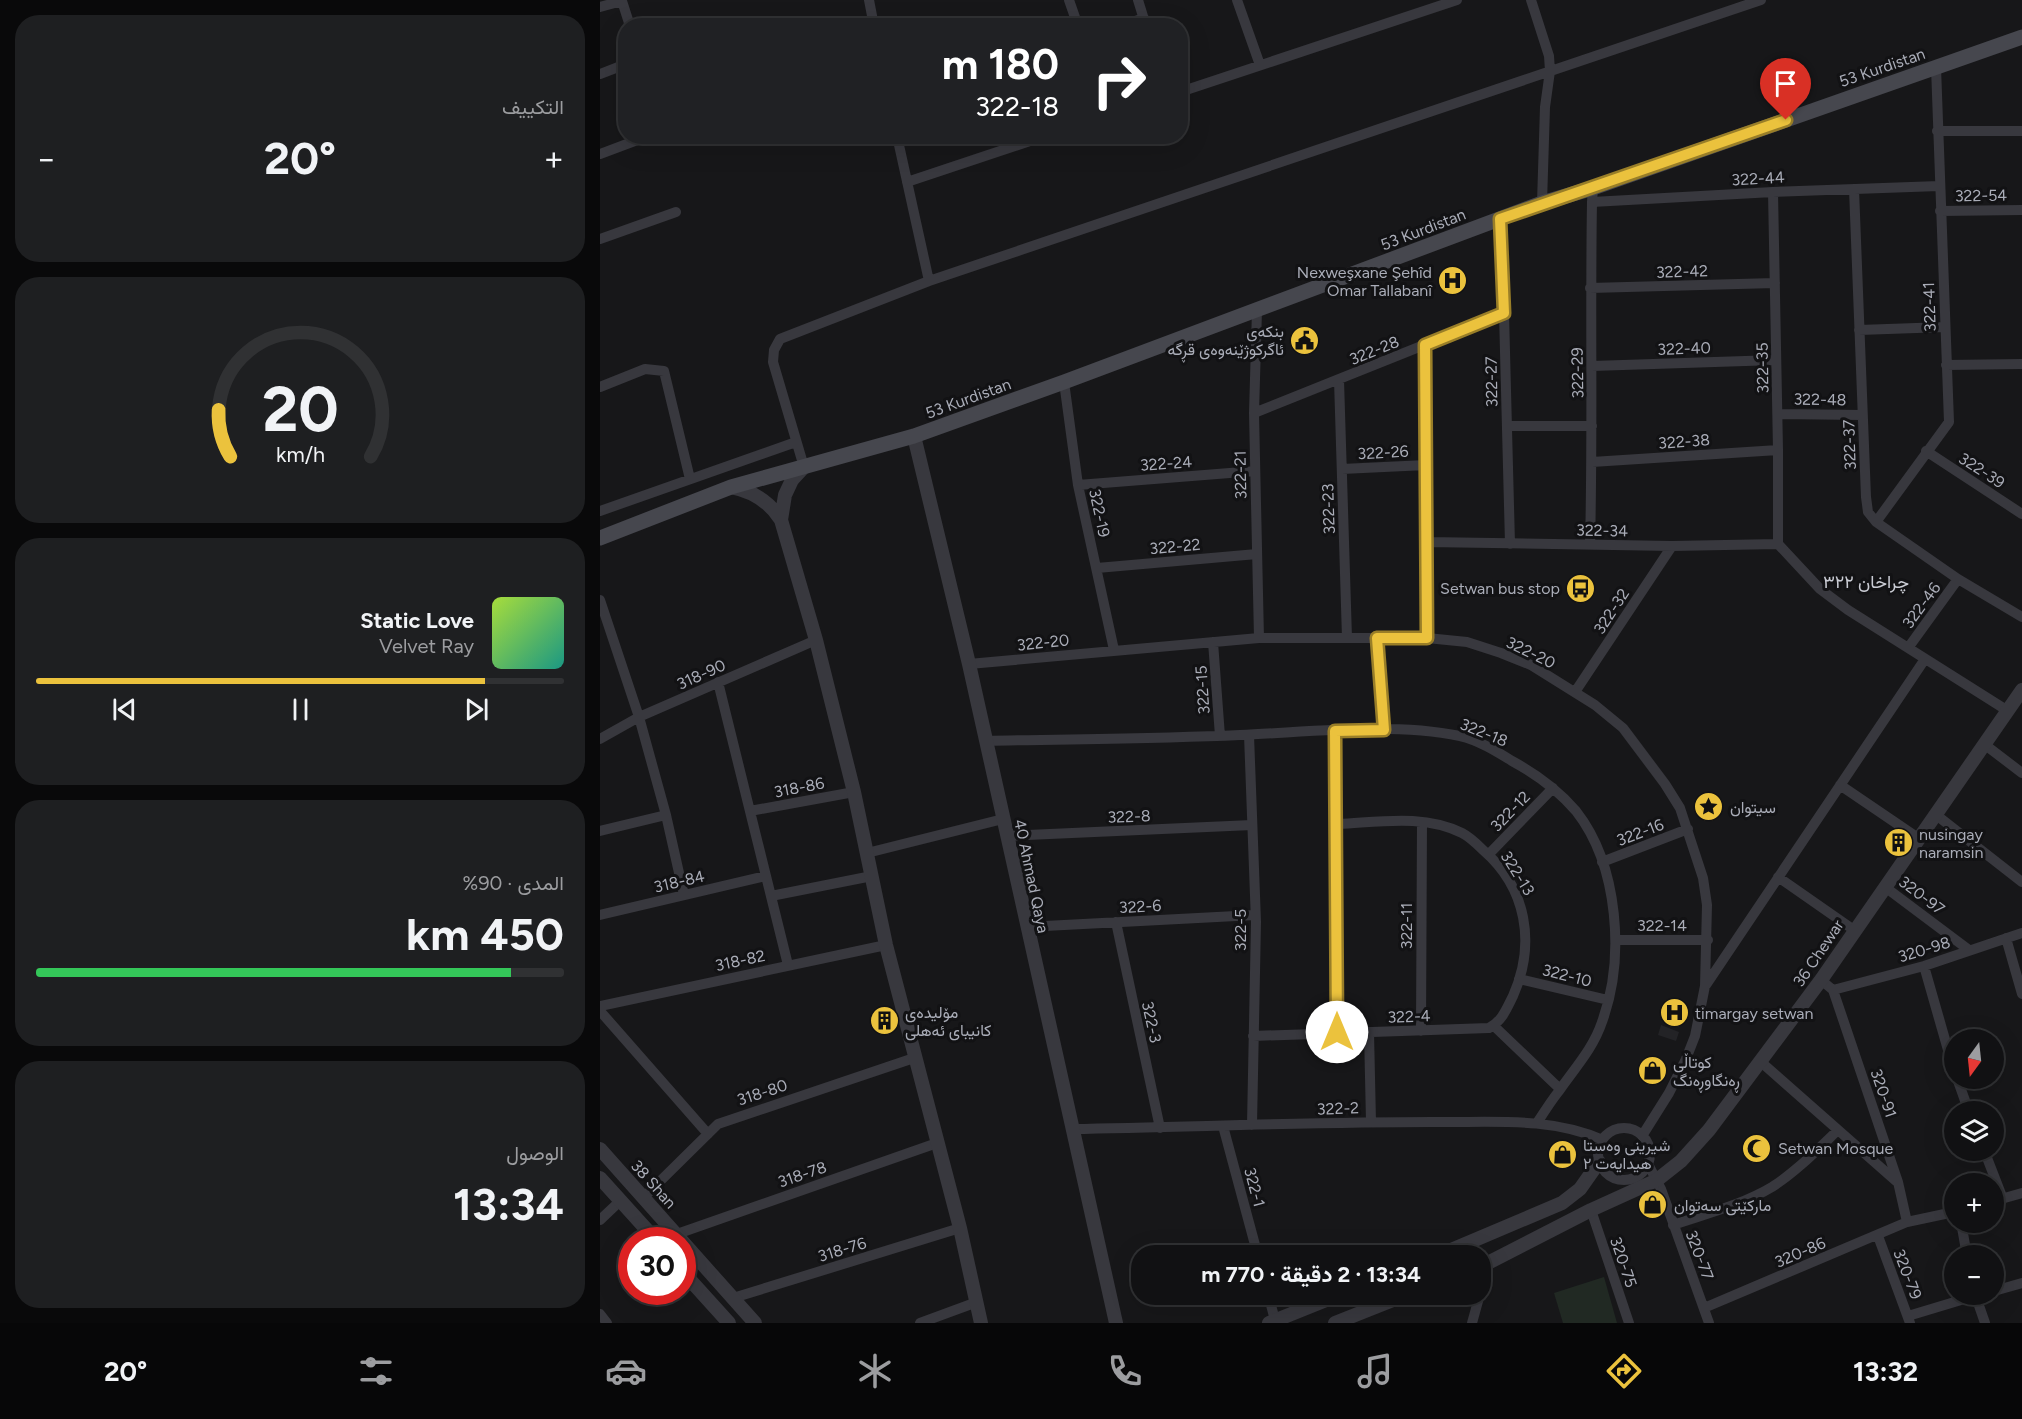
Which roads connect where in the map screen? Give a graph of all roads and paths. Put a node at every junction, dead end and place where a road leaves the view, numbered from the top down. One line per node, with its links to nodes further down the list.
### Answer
1 (871, 0): 10 (street)
2 (1068, 0): 11 (street)
3 (1137, 0): 12 (street)
4 (1237, 0): 14 (street)
5 (1456, 0): 14 (street)
6 (1531, 0): 17 (street)
7 (1761, 0): 17 (street)
8 (600, 7): 9 (street)
9 (627, 18)
10 (873, 18)
11 (1075, 18)
12 (1144, 18)
13 (2022, 38): 16 (main road, 53 Kurdistan)
14 (1260, 65): 19 (street)
15 (618, 67): 18 (street)
16 (1936, 67): 21 (street, 322-41); 30 (main road, 53 Kurdistan)
17 (1550, 71): 31 (street); 37 (street)
18 (600, 74)
19 (1188, 89)
20 (2022, 131): 21 (street)
21 (1937, 132): 27 (street, 322-41)
22 (627, 144): 25 (street)
23 (899, 144): 26 (street)
24 (1021, 144): 26 (street)
25 (600, 154)
26 (907, 182): 37 (street)
27 (1939, 186): 28 (street, 322-44); 33 (street, 322-41)
28 (1854, 189): 29 (street, 322-44); 43 (street, 322-37)
29 (1773, 192): 30 (street, 322-44); 38 (street, 322-35)
30 (1593, 195): 31 (main road, 53 Kurdistan); 39 (street, 322-29)
31 (1542, 203): 35 (main road, 53 Kurdistan)
32 (2022, 210): 33 (street, 322-54)
33 (1940, 211): 42 (street, 322-41)
34 (676, 212): 36 (street)
35 (1500, 219): 40 (main road, 53 Kurdistan); 41 (street, 322-27)
36 (600, 239)
37 (929, 281): 58 (street)
38 (1775, 283): 39 (street, 322-42); 45 (street, 322-35)
39 (1590, 288): 47 (street, 322-29)
40 (1257, 310): 50 (main road, 53 Kurdistan); 52 (street, 322-21)
41 (1504, 313): 44 (street, 322-28); 55 (street, 322-27)
42 (1945, 327): 43 (street); 48 (street, 322-41)
43 (1859, 330): 54 (street, 322-37)
44 (1425, 345): 49 (street, 322-28); 62 (street)
45 (1776, 360): 47 (street, 322-40); 53 (street, 322-35)
46 (2022, 364): 48 (street)
47 (1592, 366): 56 (street, 322-29)
48 (1947, 366): 60 (street, 322-41)
49 (1339, 380): 52 (street, 322-28); 64 (street, 322-23)
50 (1064, 382): 57 (main road, 53 Kurdistan); 67 (street, 322-19)
51 (600, 387): 66 (street)
52 (1254, 413): 65 (street, 322-21)
53 (1778, 414): 54 (street, 322-48); 59 (street, 322-35)
54 (1863, 415): 72 (street, 322-37)
55 (1507, 426): 56 (street); 75 (street, 322-27)
56 (1592, 426): 61 (street, 322-29)
57 (914, 436): 63 (main road, 53 Kurdistan); 93 (street, 40 Ahmad Qaya)
58 (796, 442): 63 (street); 66 (street)
59 (1778, 450): 61 (street, 322-38); 77 (street, 322-35)
60 (1926, 451): 70 (street, 322-39); 72 (street, 322-41)
61 (1592, 462): 76 (street, 322-29)
62 (1426, 465): 64 (street, 322-26); 74 (street)
63 (804, 467): 68 (main road, 53 Kurdistan); 71 (street)
64 (1342, 469): 85 (street, 322-23)
65 (1255, 471): 67 (street, 322-24); 79 (street, 322-21)
66 (690, 479): 69 (street)
67 (1078, 485): 80 (street, 322-19)
68 (731, 487): 71 (street); 73 (main road, 53 Kurdistan)
69 (600, 511)
70 (2022, 514)
71 (781, 520): 88 (street)
72 (1876, 522): 81 (street)
73 (600, 538)
74 (1427, 542): 75 (street, 322-34); 87 (street)
75 (1510, 544): 76 (street, 322-34)
76 (1590, 544): 78 (street, 322-34)
77 (1778, 544): 78 (street, 322-34); 90 (street)
78 (1672, 546): 96 (street, 322-32)
79 (1257, 554): 80 (street, 322-22); 84 (street, 322-21)
80 (1097, 568): 91 (street, 322-19)
81 (1958, 579): 83 (street); 90 (street, 322-46)
82 (600, 600): 98 (street)
83 (2022, 617)
84 (1259, 638): 85 (street, 322-20); 89 (street, 322-20)
85 (1347, 638): 86 (street, 322-20)
86 (1377, 638): 87 (street, 322-20); 99 (street)
87 (1427, 638): 96 (street, 322-20)
88 (816, 640): 94 (street, 318-90); 109 (street)
89 (1213, 642): 91 (street, 322-20); 102 (street, 322-15)
90 (1908, 648): 92 (street)
91 (1114, 650): 93 (street, 322-20)
92 (1925, 659): 97 (street); 107 (street)
93 (969, 664): 104 (street, 40 Ahmad Qaya)
94 (718, 682): 98 (street, 318-90); 110 (street)
95 (2022, 690): 97 (street, 36 Chewar)
96 (1575, 692): 117 (street, 322-20)
97 (2008, 711): 105 (street, 36 Chewar)
98 (639, 717): 103 (street, 318-90); 112 (street)
99 (1384, 730): 100 (street, 322-18); 108 (street, 322-18)
100 (1335, 731): 101 (street, 322-18); 114 (street)
101 (1249, 735): 102 (street, 322-18); 116 (street, 322-5)
102 (1220, 736): 104 (street, 322-18)
103 (600, 739)
104 (986, 741): 113 (street, 40 Ahmad Qaya)
105 (1984, 744): 106 (street); 111 (street, 36 Chewar)
106 (2022, 773)
107 (1840, 785): 120 (street); 126 (street)
108 (1553, 788): 122 (street, 322-12); 123 (street, 322-18)
109 (854, 792): 110 (street, 318-86); 121 (street)
110 (750, 811): 124 (street)
111 (1935, 814): 120 (street, 36 Chewar); 127 (street)
112 (666, 816): 118 (street); 129 (street)
113 (1003, 819): 119 (street, 40 Ahmad Qaya); 121 (street)
114 (1336, 822): 115 (street, 322-13); 154 (street)
115 (1422, 822): 122 (street, 322-13); 153 (street, 322-11)
116 (1252, 825): 119 (street, 322-8); 132 (street, 322-5)
117 (1688, 829): 123 (street, 322-16); 139 (street, 322-20)
118 (600, 831)
119 (1006, 836): 134 (street, 40 Ahmad Qaya)
120 (1918, 838): 128 (street, 36 Chewar)
121 (867, 853): 125 (street)
122 (1489, 854): 144 (street, 322-13)
123 (1602, 862): 138 (street, 322-18)
124 (766, 876): 129 (street, 318-84); 130 (street)
125 (872, 876): 130 (street); 140 (street)
126 (1778, 877): 135 (street); 146 (street)
127 (2022, 882)
128 (1885, 886): 135 (street, 36 Chewar); 141 (street, 320-97)
129 (684, 895): 131 (street, 318-84)
130 (771, 896): 142 (street)
131 (600, 915)
132 (1255, 915): 133 (street, 322-6); 156 (street, 322-5)
133 (1116, 922): 134 (street, 322-6); 165 (street, 322-3)
134 (1026, 927): 166 (street, 40 Ahmad Qaya)
135 (1854, 930): 145 (street, 36 Chewar)
136 (2022, 933): 137 (street, 320-98)
137 (2006, 938): 141 (street, 320-98); 148 (street)
138 (1616, 940): 139 (street, 322-14); 149 (street, 322-18)
139 (1708, 940): 146 (street, 322-20)
140 (886, 945): 142 (street, 318-82); 158 (street)
141 (1969, 950): 143 (street, 320-98)
142 (788, 965): 150 (street, 318-82)
143 (1924, 966): 147 (street, 320-98); 157 (street)
144 (1519, 978): 149 (street, 322-10); 152 (street, 322-13)
145 (1821, 980): 147 (street); 159 (street, 36 Chewar)
146 (1706, 986): 169 (street, 322-20)
147 (1833, 990): 178 (street, 320-91)
148 (2022, 994)
149 (1608, 1000): 160 (street, 322-18)
150 (600, 1006)
151 (600, 1011): 168 (street)
152 (1494, 1026): 153 (street, 322-4); 160 (street)
153 (1420, 1031): 155 (street, 322-4)
154 (1337, 1032): 155 (street, 322-4); 156 (street, 322-4)
155 (1369, 1032): 161 (street)
156 (1253, 1036): 163 (street, 322-5)
157 (1944, 1036)
158 (914, 1058): 168 (street, 318-80); 171 (street)
159 (1761, 1062): 167 (street); 177 (street, 36 Chewar)
160 (1560, 1089): 162 (street, 322-18)
161 (1371, 1122): 162 (street, 322-2); 163 (street, 322-2)
162 (1538, 1123): 170 (street, 322-2)
163 (1251, 1125): 164 (street, 322-2)
164 (1223, 1126): 165 (street, 322-2); 194 (street, 322-1)
165 (1160, 1128): 166 (street, 322-2)
166 (1072, 1129): 218 (street, 40 Ahmad Qaya)
167 (1838, 1130): 178 (street); 188 (street)
168 (708, 1134): 181 (street, 318-80)
169 (1642, 1136): 170 (street); 174 (street)
170 (1603, 1140): 173 (street)
171 (937, 1143): 191 (street, 318-78); 192 (street)
172 (600, 1149): 181 (street, 38 Shan)
173 (1599, 1162): 175 (street); 195 (street)
174 (1648, 1164): 175 (street); 177 (street, 320-77)
175 (1636, 1177): 180 (street)
176 (600, 1178): 183 (street)
177 (1657, 1180): 180 (street, 36 Chewar); 188 (street, 320-77)
178 (1898, 1182): 187 (street, 320-91)
179 (2022, 1193): 182 (street)
180 (1623, 1196): 184 (street, 36 Chewar)
181 (644, 1197): 183 (street); 190 (street, 38 Shan)
182 (2004, 1198)
183 (620, 1201): 186 (street); 189 (street)
184 (1591, 1210): 197 (street, 36 Chewar); 221 (street, 320-75)
185 (1944, 1214): 187 (street, 320-86)
186 (600, 1220)
187 (1907, 1222): 193 (street, 320-86)
188 (1673, 1225): 209 (street, 320-77)
189 (644, 1227)
190 (671, 1227)
191 (696, 1227)
192 (960, 1228): 201 (street, 318-76); 202 (street)
193 (1878, 1236): 209 (street, 320-86); 211 (street, 320-79)
194 (1255, 1245)
195 (1463, 1245)
196 (696, 1256): 201 (street, 38 Shan)
197 (1491, 1262)
198 (2022, 1283): 200 (street)
199 (696, 1286): 214 (street)
200 (2004, 1288)
201 (733, 1298): 215 (street, 38 Shan)
202 (977, 1302): 216 (street); 217 (street)
203 (1270, 1305): 212 (street)
204 (1314, 1305): 212 (street)
205 (1380, 1305): 219 (street)
206 (1477, 1305): 220 (street)
207 (1949, 1305): 211 (street)
208 (1980, 1305): 223 (street)
209 (1704, 1308): 222 (street, 320-77)
210 (600, 1314): 213 (street)
211 (1909, 1319)
212 (1272, 1322)
213 (607, 1323)
214 (729, 1323)
215 (755, 1323)
216 (920, 1323)
217 (981, 1323)
218 (1116, 1323)
219 (1335, 1323)
220 (1472, 1323)
221 (1629, 1323)
222 (1709, 1323)
223 (1985, 1323)

